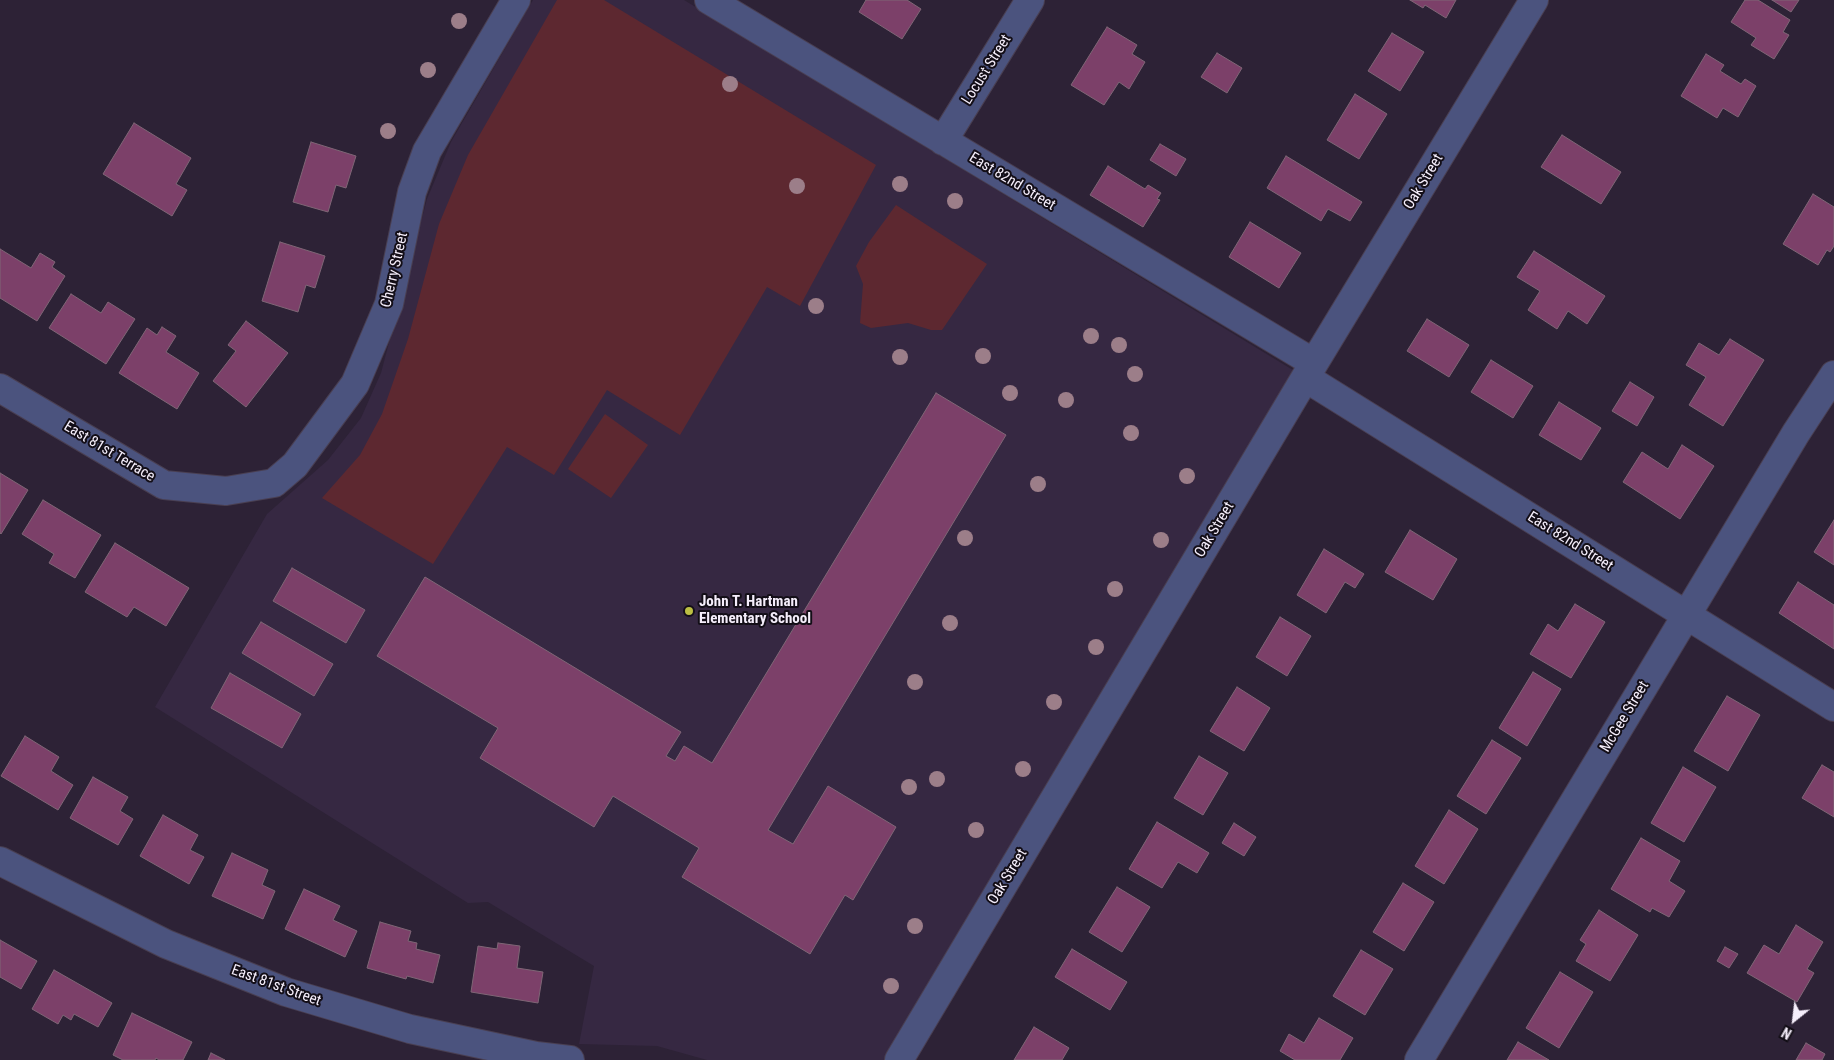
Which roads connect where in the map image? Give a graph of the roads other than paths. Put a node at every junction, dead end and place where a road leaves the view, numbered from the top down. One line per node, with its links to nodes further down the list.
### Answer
1 (516, 0): 9 (street, Cherry Street)
2 (709, 0): 5 (street, East 82nd Street)
3 (1030, 0): 5 (street, Locust Street)
4 (1534, 0): 6 (street, Oak Street)
5 (943, 141): 6 (street, East 82nd Street)
6 (1310, 371): 10 (street, East 82nd Street); 14 (street, Oak Street)
7 (1834, 375): 10 (street, McGee Street)
8 (0, 388): 9 (street, East 81st Terrace)
9 (226, 491)
10 (1687, 615): 11 (street, East 82nd Street); 15 (street, McGee Street)
11 (1834, 707)
12 (0, 862): 13 (street, East 81st Street)
13 (570, 1060)
14 (899, 1060)
15 (1419, 1060)

